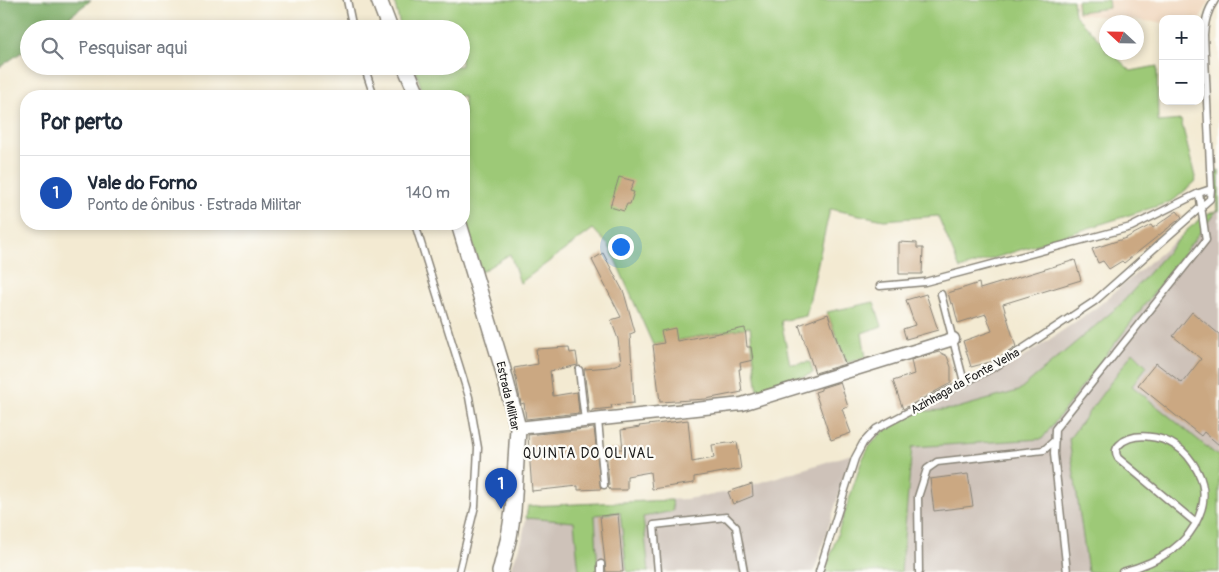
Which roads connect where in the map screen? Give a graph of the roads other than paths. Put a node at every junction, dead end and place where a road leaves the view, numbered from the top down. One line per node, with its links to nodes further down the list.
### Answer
1 (347, 0): 5 (lane)
2 (379, 0): 6 (street)
3 (387, 0): 7 (street)
4 (1215, 0): 12 (lane)
5 (351, 20)
6 (387, 20)
7 (389, 20)
8 (367, 75): 10 (lane)
9 (409, 75): 11 (street)
10 (372, 90)
11 (415, 90)
12 (1211, 189): 13 (lane); 14 (lane, Azinhaga da Fonte Velha)
13 (1199, 193): 14 (lane); 17 (lane)
14 (1200, 208): 21 (lane, Azinhaga da Fonte Velha); 25 (lane)
15 (417, 230): 29 (lane)
16 (461, 230): 24 (street, Estrada Militar)
17 (880, 286)
18 (941, 294): 19 (lane)
19 (953, 339): 21 (lane); 22 (street)
20 (579, 370): 23 (lane)
21 (964, 382): 34 (lane, Azinhaga da Fonte Velha)
22 (598, 420): 23 (street); 26 (lane)
23 (585, 421): 24 (street)
24 (518, 428): 30 (street, Estrada Militar)
25 (1055, 440): 35 (lane); 36 (lane)
26 (604, 486)
27 (1196, 523): 27 (lane); 37 (lane)
28 (601, 564): 31 (lane)
29 (459, 572)
30 (500, 572)
31 (602, 572)
32 (658, 572): 33 (lane)
33 (744, 572)
34 (819, 572)
35 (918, 572)
36 (1067, 572)
37 (1122, 572)

